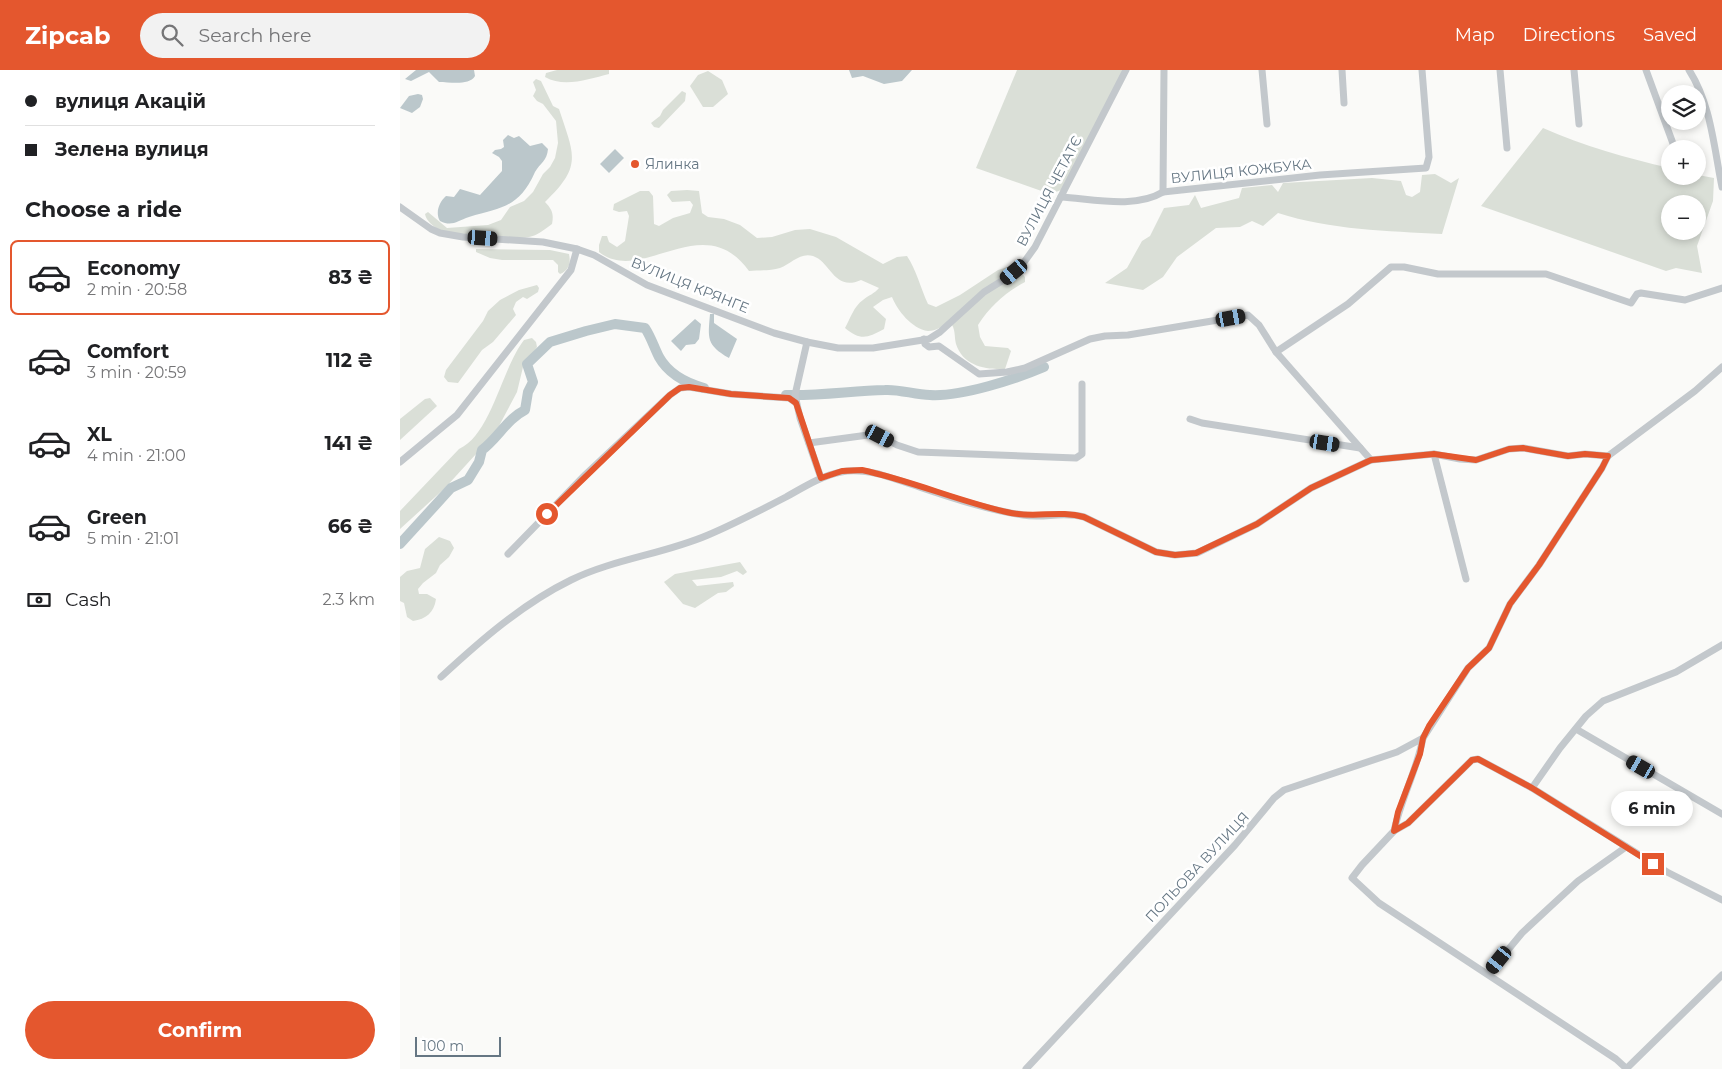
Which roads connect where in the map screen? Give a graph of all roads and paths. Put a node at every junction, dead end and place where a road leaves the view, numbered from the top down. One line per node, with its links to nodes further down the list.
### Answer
1 (1126, 70): 17 (street, ВУЛИЦЯ ЧЕТАТЄ)
2 (1164, 70): 16 (street)
3 (1262, 70): 11 (street)
4 (1342, 70): 10 (street)
5 (1422, 70): 16 (street, ВУЛИЦЯ КОЖБУКА)
6 (1500, 70): 14 (street)
7 (1574, 70): 12 (street)
8 (1646, 70): 13 (street)
9 (1688, 70): 15 (street)
10 (1344, 103)
11 (1267, 124)
12 (1579, 124)
13 (1672, 140)
14 (1507, 148)
15 (1722, 187)
16 (1163, 192): 17 (street, ВУЛИЦЯ КОЖБУКА)
17 (1061, 197): 21 (street, ВУЛИЦЯ ЧЕТАТЄ)
18 (400, 207): 19 (street, ВУЛИЦЯ КРЯНГЕ)
19 (577, 249): 22 (street, ВУЛИЦЯ КРЯНГЕ); 33 (street)
20 (1722, 288): 23 (street)
21 (924, 340): 22 (street, ВУЛИЦЯ КРЯНГЕ); 23 (street)
22 (807, 342): 26 (street)
23 (1276, 352): 29 (street)
24 (1722, 368): 31 (street, ПОЛЬОВА ВУЛИЦЯ)
25 (1082, 384): 28 (street)
26 (796, 403): 28 (street); 35 (street)
27 (1190, 418): 29 (street)
28 (809, 443): 34 (street)
29 (1360, 448): 32 (street)
30 (1434, 454): 31 (street); 32 (street); 36 (street)
31 (1608, 456): 40 (street, ПОЛЬОВА ВУЛИЦЯ)
32 (1371, 460): 34 (street)
33 (400, 462)
34 (821, 478): 38 (street)
35 (508, 554)
36 (1466, 579)
37 (1722, 645): 39 (street)
38 (441, 677)
39 (1576, 729): 41 (street); 42 (street)
40 (1423, 738): 43 (street, ПОЛЬОВА ВУЛИЦЯ); 48 (street, ПОЛЬОВА ВУЛИЦЯ)
41 (1532, 788): 43 (street); 44 (street)
42 (1722, 814)
43 (1394, 831): 46 (street)
44 (1626, 846): 45 (street); 46 (street)
45 (1722, 900)
46 (1488, 974): 49 (street)
47 (1722, 975): 49 (street)
48 (1026, 1069)
49 (1626, 1069)

